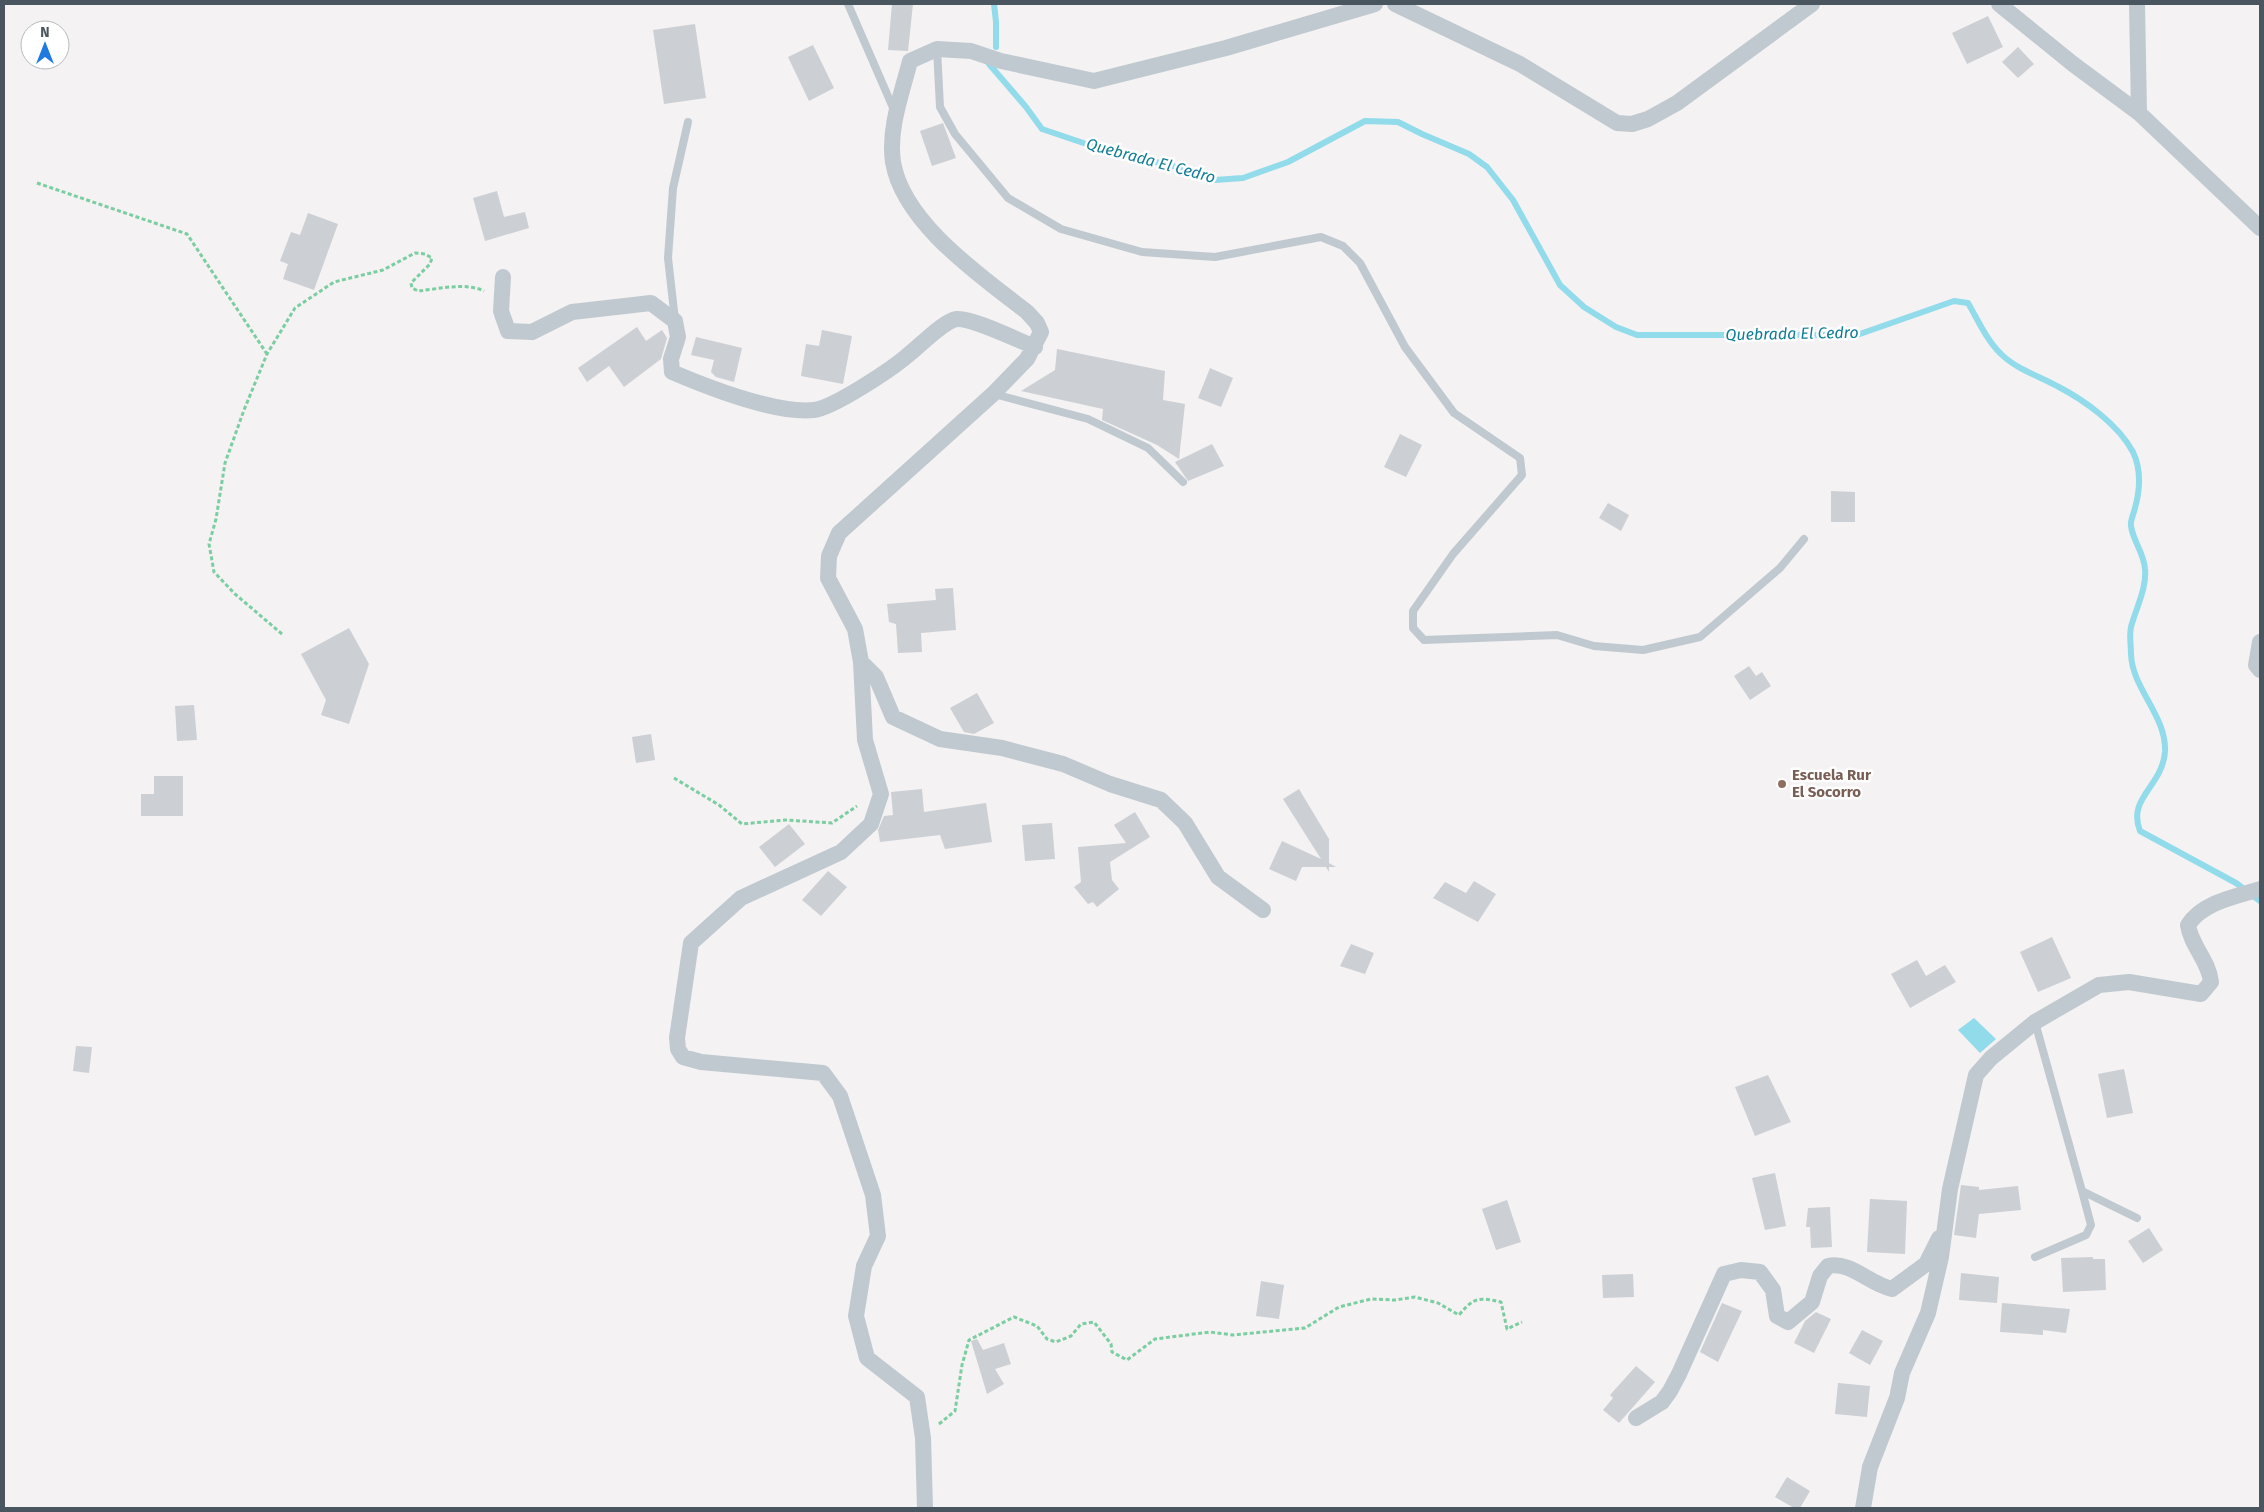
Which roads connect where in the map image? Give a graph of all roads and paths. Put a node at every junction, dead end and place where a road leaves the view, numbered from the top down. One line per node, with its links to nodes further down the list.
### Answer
1 (848, 4): 9 (lane)
2 (1375, 4): 7 (street)
3 (1395, 4): 4 (street)
4 (1812, 4)
5 (1999, 4): 8 (street)
6 (2137, 4): 8 (street)
7 (937, 49): 9 (street); 20 (lane)
8 (2139, 113): 12 (street)
9 (897, 116): 16 (street)
10 (688, 122): 15 (lane)
11 (37, 183): 17 (path)
12 (2260, 228)
13 (502, 277): 14 (street)
14 (501, 311): 15 (street); 17 (path)
15 (675, 321): 16 (street)
16 (1035, 347): 18 (street)
17 (267, 354): 21 (path)
18 (993, 394): 19 (lane); 23 (street)
19 (1183, 482)
20 (1804, 540)
21 (282, 634)
22 (2260, 642): 24 (street)
23 (861, 662): 26 (street); 28 (street)
24 (2260, 670)
25 (674, 778): 26 (path)
26 (881, 794): 36 (street)
27 (2260, 889): 29 (street)
28 (1263, 910)
29 (2035, 1022): 30 (lane); 32 (street)
30 (2082, 1191): 31 (lane); 33 (lane)
31 (2137, 1218)
32 (1945, 1227): 35 (street); 38 (street)
33 (2035, 1257)
34 (1522, 1322): 36 (path)
35 (1636, 1418)
36 (923, 1438): 37 (street)
37 (925, 1508)
38 (1863, 1508)

